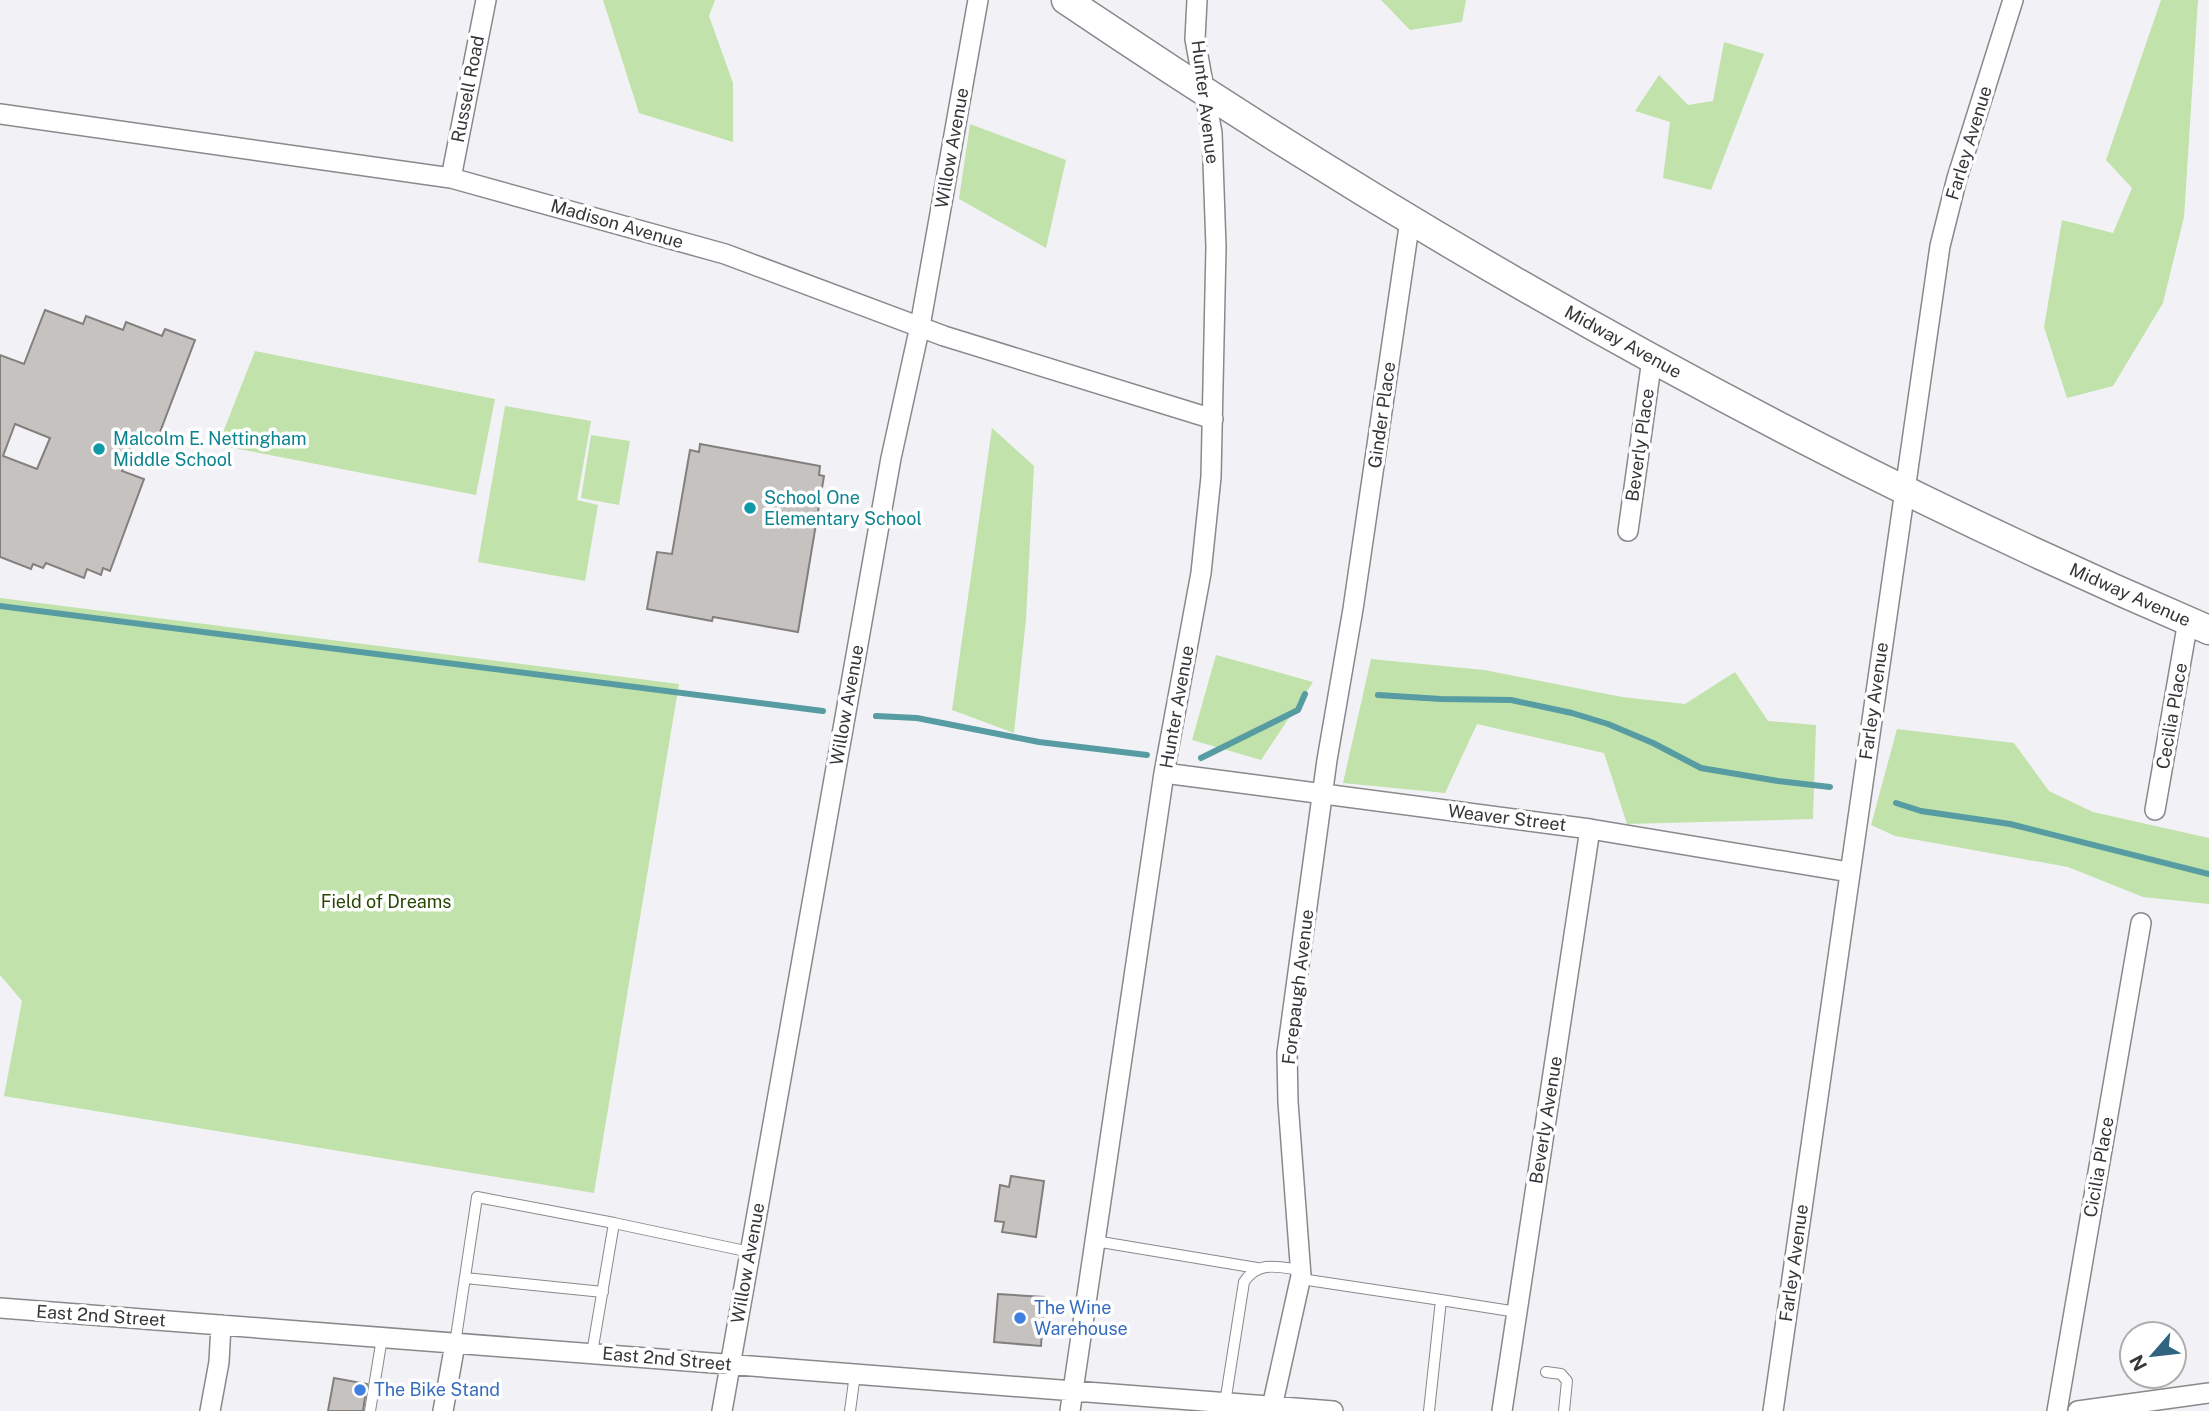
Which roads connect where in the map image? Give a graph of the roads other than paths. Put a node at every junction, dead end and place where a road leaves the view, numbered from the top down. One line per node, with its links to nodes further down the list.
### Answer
1 (486, 0): 8 (street, Russell Road)
2 (978, 0): 10 (street, Willow Avenue)
3 (1066, 0): 6 (street, Midway Avenue)
4 (1197, 0): 6 (street, Hunter Avenue)
5 (2013, 0): 13 (street, Farley Avenue)
6 (1205, 94): 9 (street, Midway Avenue); 12 (street, Hunter Avenue)
7 (0, 114): 8 (street, Madison Avenue)
8 (451, 178): 10 (street, Madison Avenue)
9 (1410, 220): 11 (street, Midway Avenue); 15 (street, Ginder Place)
10 (920, 326): 12 (street, Madison Avenue); 25 (street, Willow Avenue)
11 (1652, 359): 13 (street, Midway Avenue); 14 (street, Beverly Place)
12 (1213, 419): 17 (street, Hunter Avenue)
13 (1905, 489): 16 (street, Midway Avenue); 21 (street, Farley Avenue)
14 (1628, 531)
15 (1353, 609): 18 (street, Forepaugh Avenue)
16 (2199, 626): 19 (street, Cecilia Place)
17 (1164, 773): 18 (street, Weaver Street); 24 (street, Hunter Avenue)
18 (1322, 794): 20 (street, Weaver Street); 27 (street, Forepaugh Avenue)
19 (2155, 810)
20 (1590, 829): 21 (street, Weaver Street); 32 (street, Beverly Avenue)
21 (1849, 872): 53 (street, Farley Avenue)
22 (2141, 923): 54 (street, Cicilia Place)
23 (614, 1223): 25 (lane); 28 (lane); 29 (lane)
24 (1095, 1241): 26 (lane); 41 (street, Hunter Avenue)
25 (750, 1252): 37 (street, Willow Avenue)
26 (1259, 1268): 27 (lane); 42 (lane)
27 (1301, 1274): 30 (lane); 43 (street, Forepaugh Avenue)
28 (465, 1278): 29 (lane); 35 (lane)
29 (603, 1292): 36 (lane)
30 (1441, 1300): 32 (lane); 50 (lane)
31 (0, 1308): 33 (street, East 2nd Street)
32 (1517, 1312): 51 (street, Beverly Avenue)
33 (221, 1325): 34 (street, East 2nd Street); 44 (street)
34 (382, 1338): 35 (street, East 2nd Street); 45 (lane)
35 (455, 1344): 36 (street, East 2nd Street); 46 (street)
36 (592, 1353): 37 (street, East 2nd Street)
37 (730, 1364): 39 (street, East 2nd Street); 47 (street, Willow Avenue)
38 (1546, 1372): 52 (lane)
39 (855, 1374): 41 (street, East 2nd Street); 48 (lane)
40 (2209, 1393): 55 (street)
41 (1071, 1402): 42 (street, East 2nd Street)
42 (1225, 1404): 43 (street, East 2nd Street)
43 (1272, 1407): 49 (street, East 2nd Street)
44 (210, 1411)
45 (370, 1411)
46 (443, 1411)
47 (722, 1411)
48 (850, 1411)
49 (1333, 1411)
50 (1429, 1411)
51 (1502, 1411)
52 (1564, 1411)
53 (1773, 1411)
54 (2057, 1411)
55 (2078, 1411)

